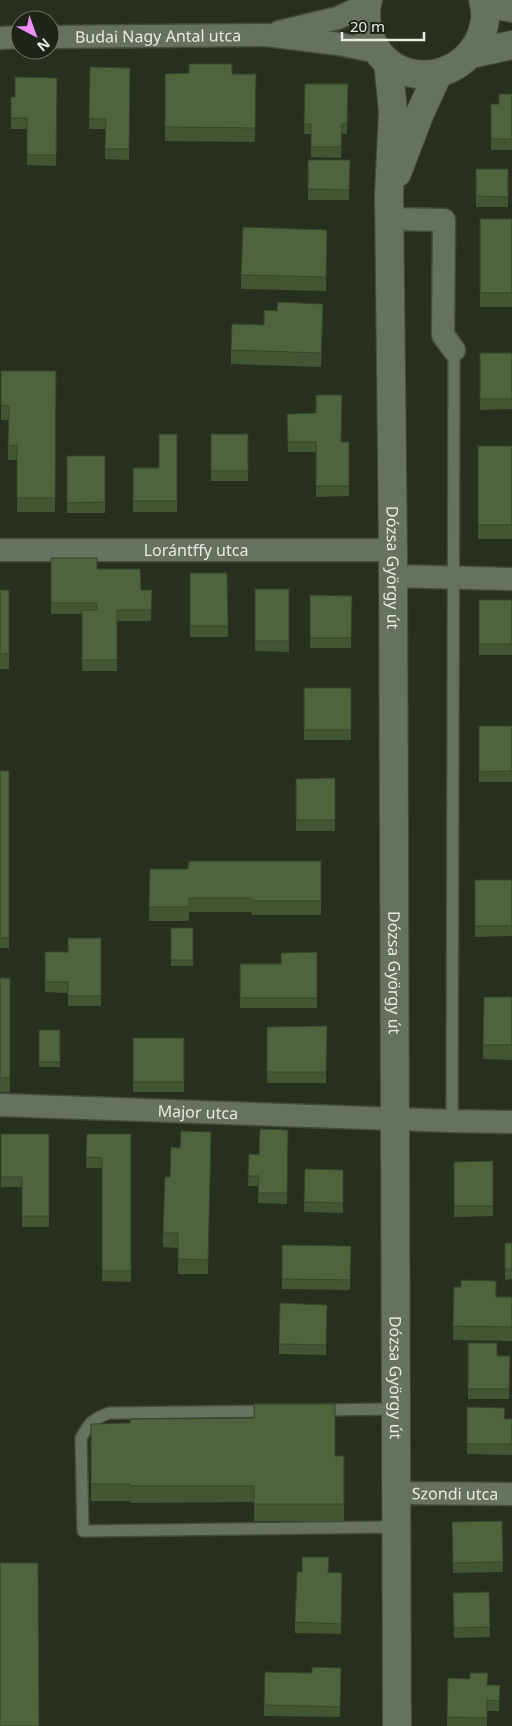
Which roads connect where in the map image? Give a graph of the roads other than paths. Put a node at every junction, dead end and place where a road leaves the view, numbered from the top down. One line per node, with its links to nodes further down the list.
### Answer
1 (367, 2): 4 (street, Budai Nagy Antal utca); 8 (main road, Dózsa György út)
2 (483, 2): 3 (main road); 7 (main road)
3 (512, 8)
4 (266, 35): 5 (street, Budai Nagy Antal utca); 8 (street, Budai Nagy Antal utca)
5 (60, 37)
6 (512, 45): 7 (main road)
7 (471, 54): 9 (main road)
8 (383, 57): 9 (main road); 10 (main road, Dózsa György út)
9 (438, 74): 10 (main road, Dózsa György út)
10 (389, 206): 11 (street); 13 (main road, Dózsa György út)
11 (454, 350): 14 (lane)
12 (0, 550): 13 (street, Lorántffy utca)
13 (393, 563): 14 (street, Lorántffy utca); 17 (main road, Dózsa György út)
14 (454, 578): 15 (street, Lorántffy utca); 18 (lane)
15 (512, 579)
16 (0, 1105): 17 (street, Major utca)
17 (395, 1118): 18 (street, Major utca); 20 (main road, Dózsa György út)
18 (452, 1121): 19 (street, Major utca)
19 (512, 1122)
20 (396, 1409): 21 (lane); 23 (main road, Dózsa György út)
21 (307, 1410)
22 (277, 1411): 25 (lane)
23 (396, 1493): 24 (street, Szondi utca); 25 (main road, Dózsa György út)
24 (512, 1494)
25 (396, 1527): 26 (main road, Dózsa György út)
26 (397, 1726)

